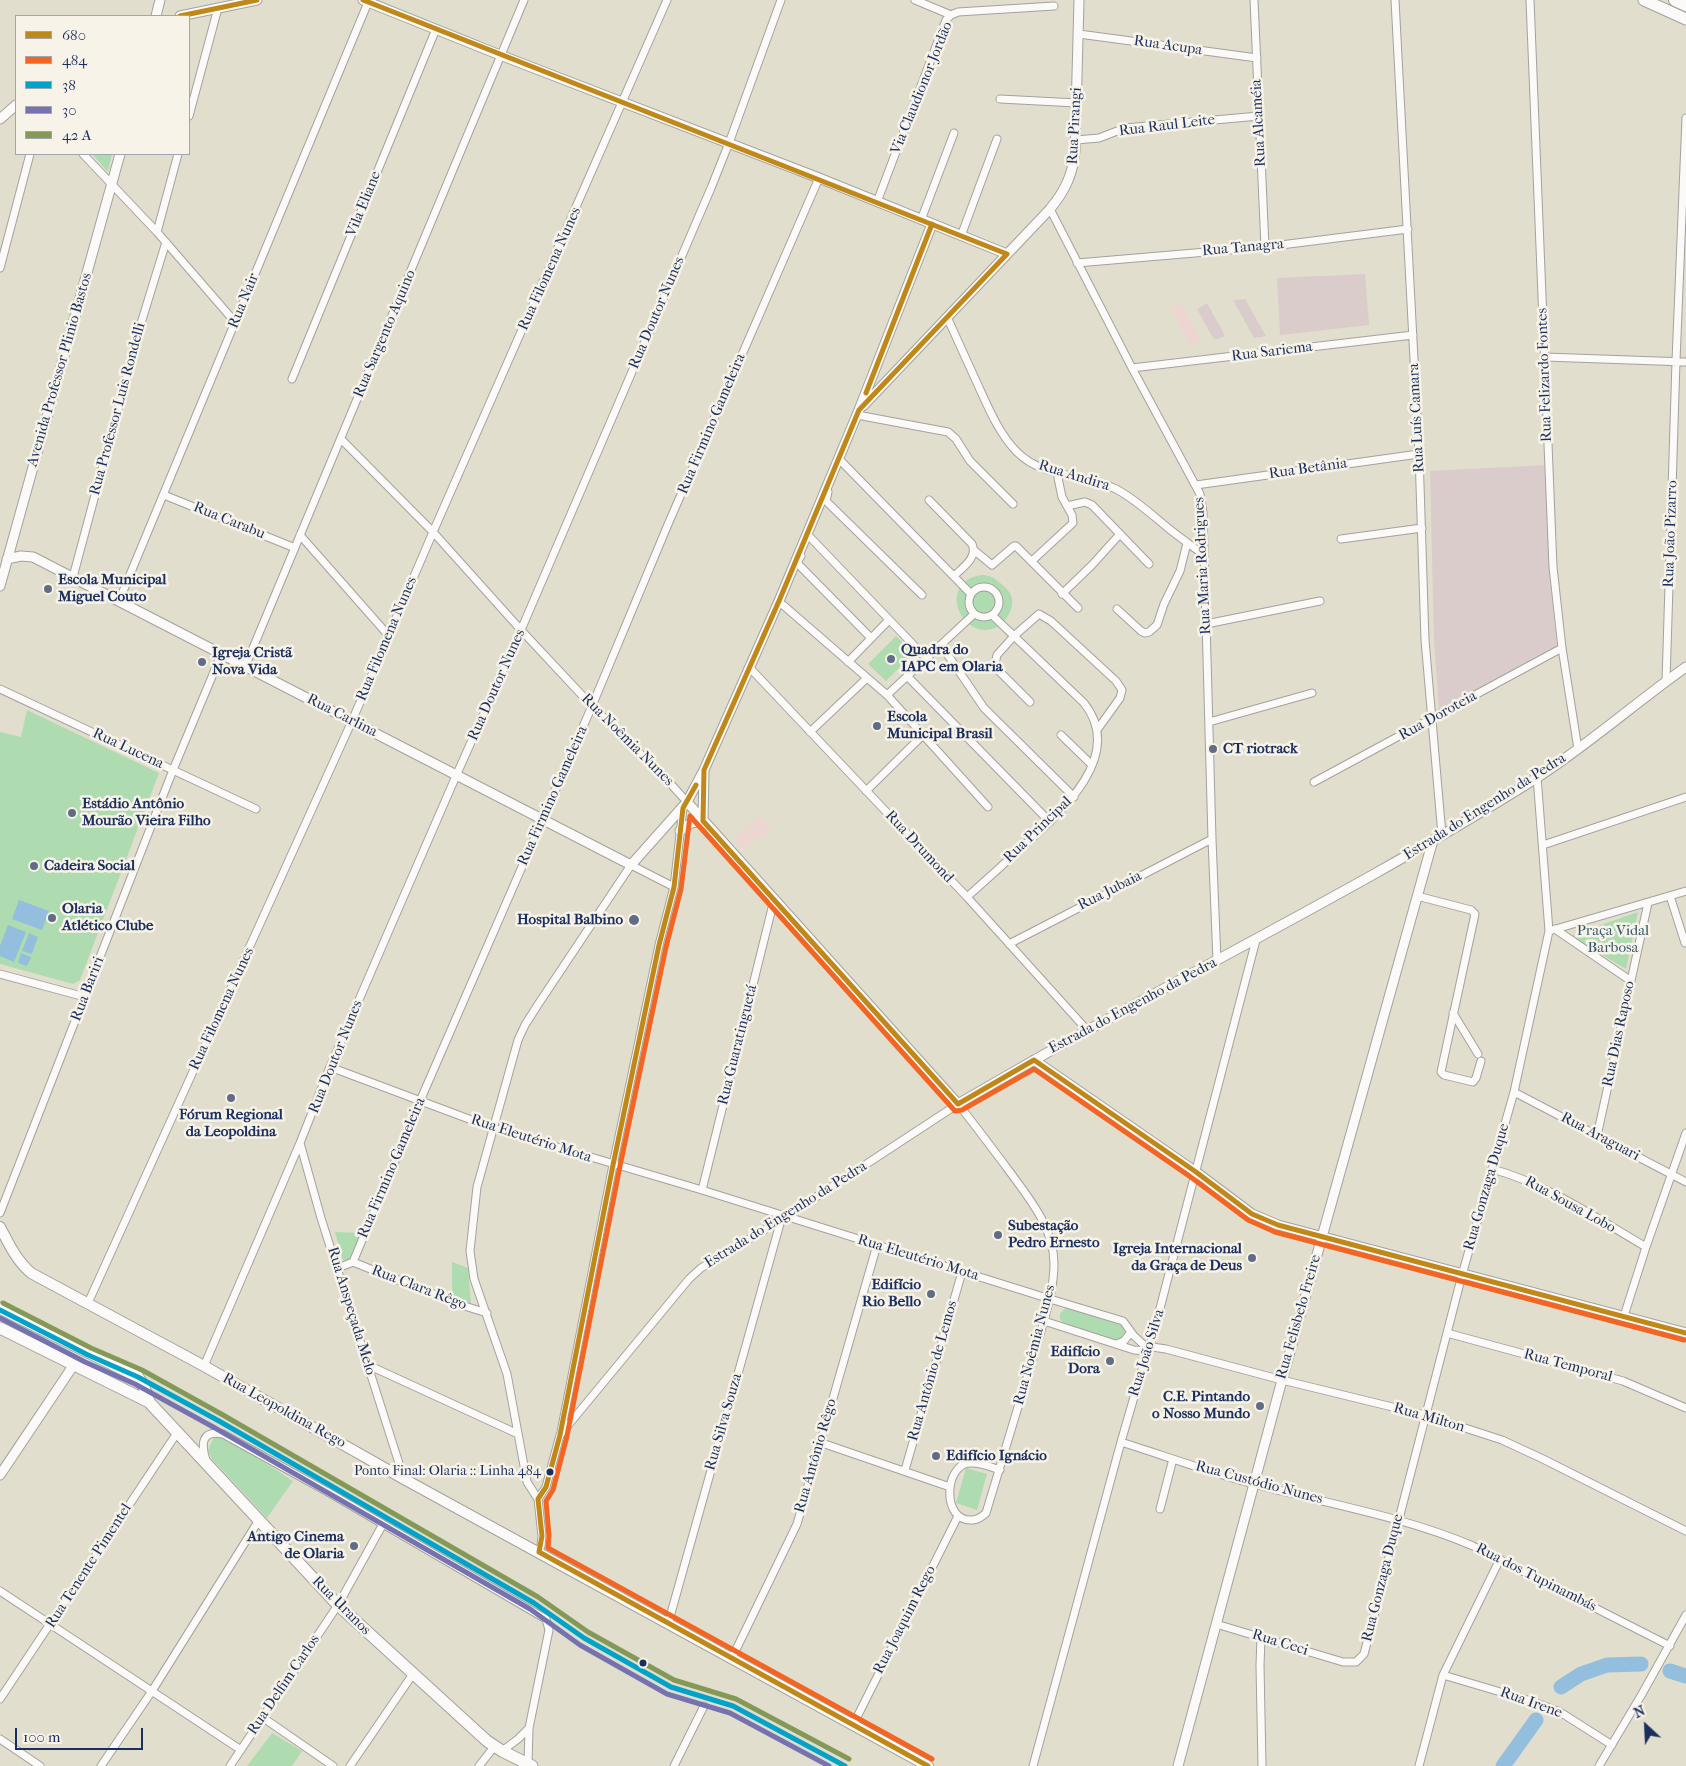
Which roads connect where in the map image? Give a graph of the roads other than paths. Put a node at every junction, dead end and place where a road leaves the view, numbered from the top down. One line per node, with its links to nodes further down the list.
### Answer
1 (160, 0): 17 (street)
2 (257, 0): 16 (street)
3 (524, 0): 23 (street, Rua Sargento Aquino)
4 (667, 0): 26 (street, Rua Filomena Nunes)
5 (781, 0): 36 (street, Rua Doutor Nunes)
6 (915, 0): 19 (street)
7 (1079, 0): 22 (street, Rua Pirangi)
8 (1254, 0): 24 (street, Rua Alcaméia)
9 (1395, 0): 47 (street, Rua Luís Camara)
10 (1530, 0): 58 (street, Rua Felizardo Fontes)
11 (1644, 0): 20 (main road)
12 (1675, 0): 14 (highway)
13 (367, 1): 21 (street); 56 (street, Rua Nair)
14 (1686, 5)
15 (1054, 6): 19 (street, Via Claudionor Jordão)
16 (218, 8): 18 (street); 29 (street)
17 (156, 15)
18 (185, 15)
19 (951, 15): 43 (street, Via Claudionor Jordão)
20 (1686, 19)
21 (436, 30): 23 (street); 62 (street, Vila Eliane)
22 (1079, 34): 24 (street, Rua Acupa); 27 (street, Rua Pirangi)
23 (500, 55): 26 (street); 64 (street, Rua Sargento Aquino)
24 (1256, 58): 30 (street, Rua Alcaméia)
25 (1000, 99): 27 (street)
26 (623, 102): 36 (street); 74 (street, Rua Filomena Nunes)
27 (1077, 103): 35 (street, Rua Pirangi)
28 (15, 106): 32 (street)
29 (190, 112)
30 (1259, 116): 35 (street, Rua Raul Leite); 51 (street, Rua Alcaméia)
31 (1686, 118): 59 (street, Rua João Pizarro)
32 (0, 119)
33 (954, 133): 45 (street)
34 (997, 139): 49 (street)
35 (1076, 140): 44 (street, Rua Pirangi)
36 (729, 143): 41 (street); 101 (street, Rua Doutor Nunes)
37 (30, 155): 54 (street)
38 (84, 155): 42 (street)
39 (120, 155): 42 (street, Avenida Professor Plinio Bastos)
40 (178, 155): 48 (street)
41 (818, 178): 43 (street); 120 (street, Rua Firmino Gameleira)
42 (112, 184): 48 (street); 83 (street, Avenida Professor Plinio Bastos)
43 (877, 202): 45 (street)
44 (1050, 209): 52 (street, Rua Pirangi); 53 (street, Rua Maria Rodrigues)
45 (921, 220): 46 (street)
46 (932, 224): 49 (street); 63 (street)
47 (1408, 229): 51 (street, Rua Tanagra); 57 (street, Rua Luís Camara)
48 (157, 232): 50 (street)
49 (961, 236): 52 (street)
50 (166, 242): 56 (street); 87 (street, Rua Professor Luis Rondelli)
51 (1265, 247): 53 (street, Rua Tanagra)
52 (1006, 254): 55 (street, Rua Pirangi)
53 (1077, 263): 61 (street, Rua Maria Rodrigues)
54 (0, 268)
55 (947, 317): 63 (street, Rua Pirangi); 67 (street, Rua Andira)
56 (235, 322): 69 (street, Rua Nair)
57 (1412, 336): 61 (street, Rua Sariema); 65 (street, Rua Luís Camara)
58 (1545, 358): 59 (street); 106 (street, Rua Felizardo Fontes)
59 (1676, 361): 60 (street); 115 (street, Rua João Pizarro)
60 (1686, 362)
61 (1132, 368): 68 (street, Rua Maria Rodrigues)
62 (292, 379)
63 (858, 412): 66 (street); 71 (street)
64 (341, 439): 74 (street, Rua Noêmia Nunes); 76 (street, Rua Sargento Aquino)
65 (1419, 454): 68 (street, Rua Betânia); 73 (street, Rua Luís Camara)
66 (840, 461): 77 (street); 86 (street); 91 (street)
67 (1057, 474): 72 (street); 79 (street, Rua Andira)
68 (1196, 485): 82 (street, Rua Maria Rodrigues)
69 (164, 494): 80 (street, Rua Carabu); 92 (street, Rua Nair)
70 (929, 500): 81 (street)
71 (1013, 504)
72 (1067, 506): 75 (street); 84 (street)
73 (1422, 528): 78 (street); 121 (street, Rua Luís Camara)
74 (433, 532): 101 (street, Rua Noêmia Nunes); 102 (street, Rua Filomena Nunes)
75 (1120, 534): 85 (street); 90 (street)
76 (300, 535): 80 (street, Rua Sargento Aquino); 102 (street)
77 (809, 536): 99 (street); 104 (street); 111 (street)
78 (1341, 540)
79 (1187, 543): 82 (street, Rua Andira); 96 (street)
80 (295, 548): 110 (street, Rua Sargento Aquino)
81 (975, 551): 86 (street); 90 (street)
82 (1204, 555): 100 (street, Rua Maria Rodrigues)
83 (7, 559): 87 (street, Rua Carlina); 88 (street, Avenida Professor Plinio Bastos)
84 (1034, 559)
85 (1149, 564)
86 (954, 576): 89 (street)
87 (73, 577): 92 (street, Rua Carlina)
88 (0, 586)
89 (971, 594): 97 (street); 98 (street)
90 (1062, 594): 95 (street)
91 (922, 595)
92 (119, 601): 107 (street, Rua Carlina)
93 (1320, 601): 100 (street)
94 (783, 605): 109 (street)
95 (1078, 608)
96 (1116, 609)
97 (974, 614): 98 (street); 105 (street)
98 (992, 615): 103 (street)
99 (889, 620): 104 (street); 108 (street)
100 (1206, 624): 123 (street, Rua Maria Rodrigues)
101 (521, 630): 120 (street, Rua Noêmia Nunes); 132 (street, Rua Doutor Nunes)
102 (389, 636): 122 (street, Rua Filomena Nunes)
103 (1014, 636): 119 (street); 124 (street); 124 (street)
104 (871, 638): 109 (street)
105 (941, 645): 108 (street); 136 (street)
106 (1562, 648): 121 (street, Rua Doroteia); 128 (street, Rua Felizardo Fontes)
107 (221, 655): 110 (street, Rua Carlina); 130 (street, Rua Bariri)
108 (926, 658): 113 (street)
109 (848, 662): 114 (street)
110 (245, 667): 122 (street, Rua Carlina)
111 (749, 667): 125 (street, Rua Drumond); 131 (street)
112 (1686, 667): 115 (street, Estrada do Engenho da Pedra)
113 (907, 676): 118 (street); 143 (street)
114 (867, 678): 118 (street); 125 (street)
115 (1666, 681): 128 (street, Estrada do Engenho da Pedra)
116 (0, 688): 130 (street, Rua Lucena)
117 (1312, 694): 123 (street)
118 (887, 695): 127 (street)
119 (1030, 702)
120 (592, 706): 138 (street, Rua Noêmia Nunes); 141 (street, Rua Firmino Gameleira)
121 (1431, 720): 134 (street, Rua Doroteia); 145 (street, Rua Luís Camara)
122 (352, 722): 132 (street, Rua Carlina); 193 (street, Rua Filomena Nunes)
123 (1209, 722): 146 (street, Rua Maria Rodrigues)
124 (1097, 730): 129 (street, Rua Principal)
125 (810, 732): 135 (street, Rua Drumond)
126 (1061, 735): 129 (street)
127 (923, 736): 135 (street); 139 (street)
128 (1578, 749): 133 (street, Estrada do Engenho da Pedra)
129 (1092, 765): 136 (street, Rua Principal)
130 (173, 770): 140 (street, Rua Lucena); 164 (street, Rua Bariri)
131 (704, 770): 138 (street); 142 (street)
132 (456, 776): 141 (street, Rua Carlina); 168 (street, Rua Doutor Nunes)
133 (1537, 777): 145 (street, Estrada do Engenho da Pedra); 148 (street, Rua Gonzaga Duque)
134 (1314, 782)
135 (866, 791): 154 (street, Rua Drumond)
136 (1074, 797): 143 (street, Rua Principal)
137 (1686, 797): 148 (street)
138 (685, 805): 142 (street, Rua Noêmia Nunes); 144 (street); 149 (street)
139 (988, 807)
140 (256, 809)
141 (542, 818): 149 (street, Rua Carlina); 170 (street, Rua Firmino Gameleira)
142 (703, 821): 144 (street); 155 (street, Rua Noêmia Nunes)
143 (1050, 822): 154 (street, Rua Principal)
144 (680, 831): 150 (street)
145 (1442, 835): 147 (street, Estrada do Engenho da Pedra)
146 (1212, 839): 160 (street, Rua Jubaia); 161 (street, Rua Maria Rodrigues)
147 (1433, 840): 152 (street, Rua Felisbelo Freire); 158 (street, Estrada do Engenho da Pedra)
148 (1544, 845): 157 (street, Rua Gonzaga Duque)
149 (631, 865): 150 (street, Rua Carlina); 172 (street)
150 (674, 887): 176 (street)
151 (1686, 891): 153 (street)
152 (1417, 896): 165 (street); 185 (street, Rua Felisbelo Freire)
153 (1670, 896): 156 (street); 159 (street)
154 (966, 897): 160 (street, Rua Drumond)
155 (774, 900): 171 (street, Rua Noêmia Nunes); 181 (street, Rua Guaratinguetá)
156 (1648, 903): 157 (street); 163 (street, Rua Dias Raposo)
157 (1552, 930): 163 (street); 169 (street, Rua Gonzaga Duque)
158 (1256, 940): 161 (street, Estrada do Engenho da Pedra); 178 (street, Rua João Silva)
159 (1685, 943)
160 (1009, 944): 166 (street, Rua Drumond)
161 (1217, 961): 166 (street, Estrada do Engenho da Pedra)
162 (0, 974): 164 (street)
163 (1631, 981): 174 (street, Rua Dias Raposo)
164 (85, 997): 182 (street, Rua Bariri)
165 (1453, 1013): 165 (street)
166 (1087, 1030): 167 (street, Estrada do Engenho da Pedra)
167 (1034, 1060): 171 (street, Estrada do Engenho da Pedra); 178 (street)
168 (330, 1067): 170 (street, Rua Eleutério Mota); 175 (street, Rua Doutor Nunes)
169 (1514, 1092): 174 (street, Rua Araguari); 177 (street, Rua Gonzaga Duque)
170 (420, 1101): 172 (street, Rua Eleutério Mota); 188 (street, Rua Firmino Gameleira)
171 (958, 1104): 183 (street, Estrada do Engenho da Pedra); 192 (street, Rua Noêmia Nunes)
172 (493, 1128): 176 (street, Rua Eleutério Mota); 195 (street)
173 (1686, 1133): 179 (street)
174 (1597, 1136): 179 (street, Rua Araguari)
175 (300, 1143): 189 (street, Rua Anspeçada Melo); 206 (street, Rua Doutor Nunes)
176 (613, 1165): 181 (street, Rua Eleutério Mota); 213 (street)
177 (1492, 1169): 187 (street, Rua Sousa Lobo); 191 (street, Rua Gonzaga Duque)
178 (1196, 1172): 185 (street); 203 (street, Rua João Silva)
179 (1671, 1175): 180 (street, Rua Araguari); 187 (street)
180 (1686, 1182)
181 (702, 1190): 183 (street, Rua Eleutério Mota)
182 (0, 1213)
183 (783, 1219): 186 (street, Rua Eleutério Mota); 213 (street, Estrada do Engenho da Pedra); 237 (street, Rua Silva Souza)
184 (0, 1226): 193 (main road, Rua Leopoldina Rego)
185 (1321, 1238): 191 (street); 207 (street, Rua Felisbelo Freire)
186 (877, 1245): 190 (street, Rua Eleutério Mota); 214 (street, Rua Antônio Rêgo)
187 (1646, 1247): 196 (street)
188 (352, 1262): 189 (street); 195 (street, Rua Clara Rêgo)
189 (338, 1268): 204 (street, Rua Anspeçada Melo)
190 (962, 1272): 192 (street, Rua Eleutério Mota); 218 (street, Rua Antônio de Lemos)
191 (1462, 1274): 196 (street); 200 (street, Rua Gonzaga Duque)
192 (1050, 1299): 197 (street, Rua Noêmia Nunes); 199 (street, Rua Eleutério Mota)
193 (88, 1303): 206 (main road, Rua Leopoldina Rego)
194 (0, 1308): 208 (main road)
195 (487, 1313): 212 (street)
196 (1624, 1316): 201 (street)
197 (1044, 1321): 202 (street, Rua Milton); 219 (street, Rua Noêmia Nunes)
198 (0, 1328): 205 (main road)
199 (1131, 1332): 202 (street); 203 (street, Rua Eleutério Mota)
200 (1447, 1333): 209 (street, Rua Temporal); 210 (street, Rua Gonzaga Duque)
201 (1686, 1333)
202 (1117, 1344): 203 (street, Rua Milton)
203 (1147, 1348): 207 (street, Rua Milton); 215 (street, Rua João Silva)
204 (368, 1365): 212 (street); 221 (street, Rua Anspeçada Melo)
205 (73, 1366): 208 (main road); 220 (street)
206 (204, 1366): 221 (main road, Rua Leopoldina Rego)
207 (1282, 1380): 210 (street, Rua Milton); 222 (street, Rua Felisbelo Freire)
208 (149, 1402): 211 (main road, Rua Uranos)
209 (1686, 1408)
210 (1426, 1415): 227 (street, Rua Gonzaga Duque); 230 (street, Rua Milton)
211 (177, 1433): 217 (main road, Rua Uranos); 236 (street, Rua Tenente Pimentel)
212 (518, 1434): 224 (street)
213 (560, 1435): 224 (street, Estrada do Engenho da Pedra)
214 (819, 1442): 218 (street); 241 (street, Rua Antônio Rêgo)
215 (1120, 1442): 216 (street, Rua Custódio Nunes); 264 (street, Rua João Silva)
216 (1174, 1459): 222 (street, Rua Custódio Nunes); 225 (street)
217 (208, 1465): 228 (main road, Rua Uranos); 229 (street)
218 (904, 1470): 223 (street)
219 (1000, 1470): 223 (street); 226 (street)
220 (0, 1474)
221 (404, 1478): 231 (main road, Rua Leopoldina Rego)
222 (1254, 1484): 227 (street, Rua Custódio Nunes); 238 (street, Rua Felisbelo Freire)
223 (950, 1487): 226 (street)
224 (538, 1499): 231 (street)
225 (1160, 1509)
226 (958, 1516): 249 (street, Rua Joaquim Rego)
227 (1398, 1519): 232 (street, Rua dos Tupinambás); 242 (street, Rua Gonzaga Duque)
228 (259, 1520): 234 (main road, Rua Uranos); 245 (street)
229 (384, 1524): 234 (street, Rua Delfim Carlos); 250 (street)
230 (1686, 1531)
231 (539, 1552): 237 (main road, Rua Leopoldina Rego)
232 (1500, 1559): 240 (street, Rua dos Tupinambás); 244 (street)
233 (0, 1590): 236 (street)
234 (338, 1605): 243 (main road, Rua Uranos); 248 (street, Rua Delfim Carlos)
235 (1686, 1615): 240 (street)
236 (51, 1624): 245 (street); 246 (street, Rua Tenente Pimentel)
237 (668, 1624): 241 (main road, Rua Leopoldina Rego)
238 (1216, 1624): 239 (street, Rua Ceci); 265 (street, Rua Felisbelo Freire)
239 (1262, 1638): 242 (street, Rua Ceci); 266 (street)
240 (1670, 1646): 252 (street)
241 (732, 1658): 249 (main road, Rua Leopoldina Rego)
242 (1343, 1662)
243 (413, 1674): 253 (main road, Rua Uranos); 260 (street)
244 (1443, 1675): 252 (street, Rua Irene); 267 (street)
245 (152, 1691): 254 (street); 257 (street)
246 (0, 1699)
247 (704, 1706): 262 (street)
248 (262, 1717): 254 (street, Rua Delfim Carlos); 259 (street)
249 (852, 1725): 263 (main road, Rua Leopoldina Rego)
250 (529, 1728): 253 (street); 255 (street)
251 (0, 1739): 256 (street)
252 (1612, 1745): 268 (street)
253 (498, 1749): 255 (main road, Rua Uranos); 261 (street)
254 (240, 1750): 258 (street, Rua Delfim Carlos)
255 (530, 1765)
256 (40, 1766)
257 (101, 1766)
258 (230, 1766)
259 (333, 1766)
260 (350, 1766)
261 (479, 1766)
262 (674, 1766)
263 (928, 1766)
264 (1033, 1766)
265 (1178, 1766)
266 (1262, 1766)
267 (1419, 1766)
268 (1599, 1766)

